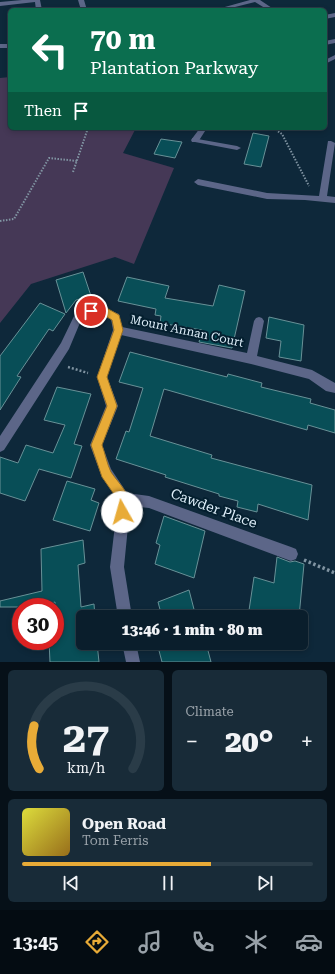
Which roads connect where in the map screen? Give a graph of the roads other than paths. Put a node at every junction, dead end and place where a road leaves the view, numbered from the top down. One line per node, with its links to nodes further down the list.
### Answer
1 (36, 0): 3 (street)
2 (256, 0): 4 (street); 5 (street)
3 (0, 4)
4 (225, 8)
5 (269, 8)
6 (202, 130): 8 (street)
7 (331, 143): 10 (street)
8 (237, 148)
9 (198, 182): 10 (street)
10 (324, 194): 11 (street)
11 (335, 200)
12 (259, 321): 14 (street, Mount Annan Court)
13 (118, 330): 14 (street, Mount Annan Court); 16 (street); 17 (street)
14 (251, 359): 15 (street, Mount Annan Court)
15 (335, 388)
16 (0, 446)
17 (124, 499): 18 (street, Cawder Place); 19 (street)
18 (291, 554)
19 (124, 610)
20 (130, 650): 21 (street)
21 (132, 662)

